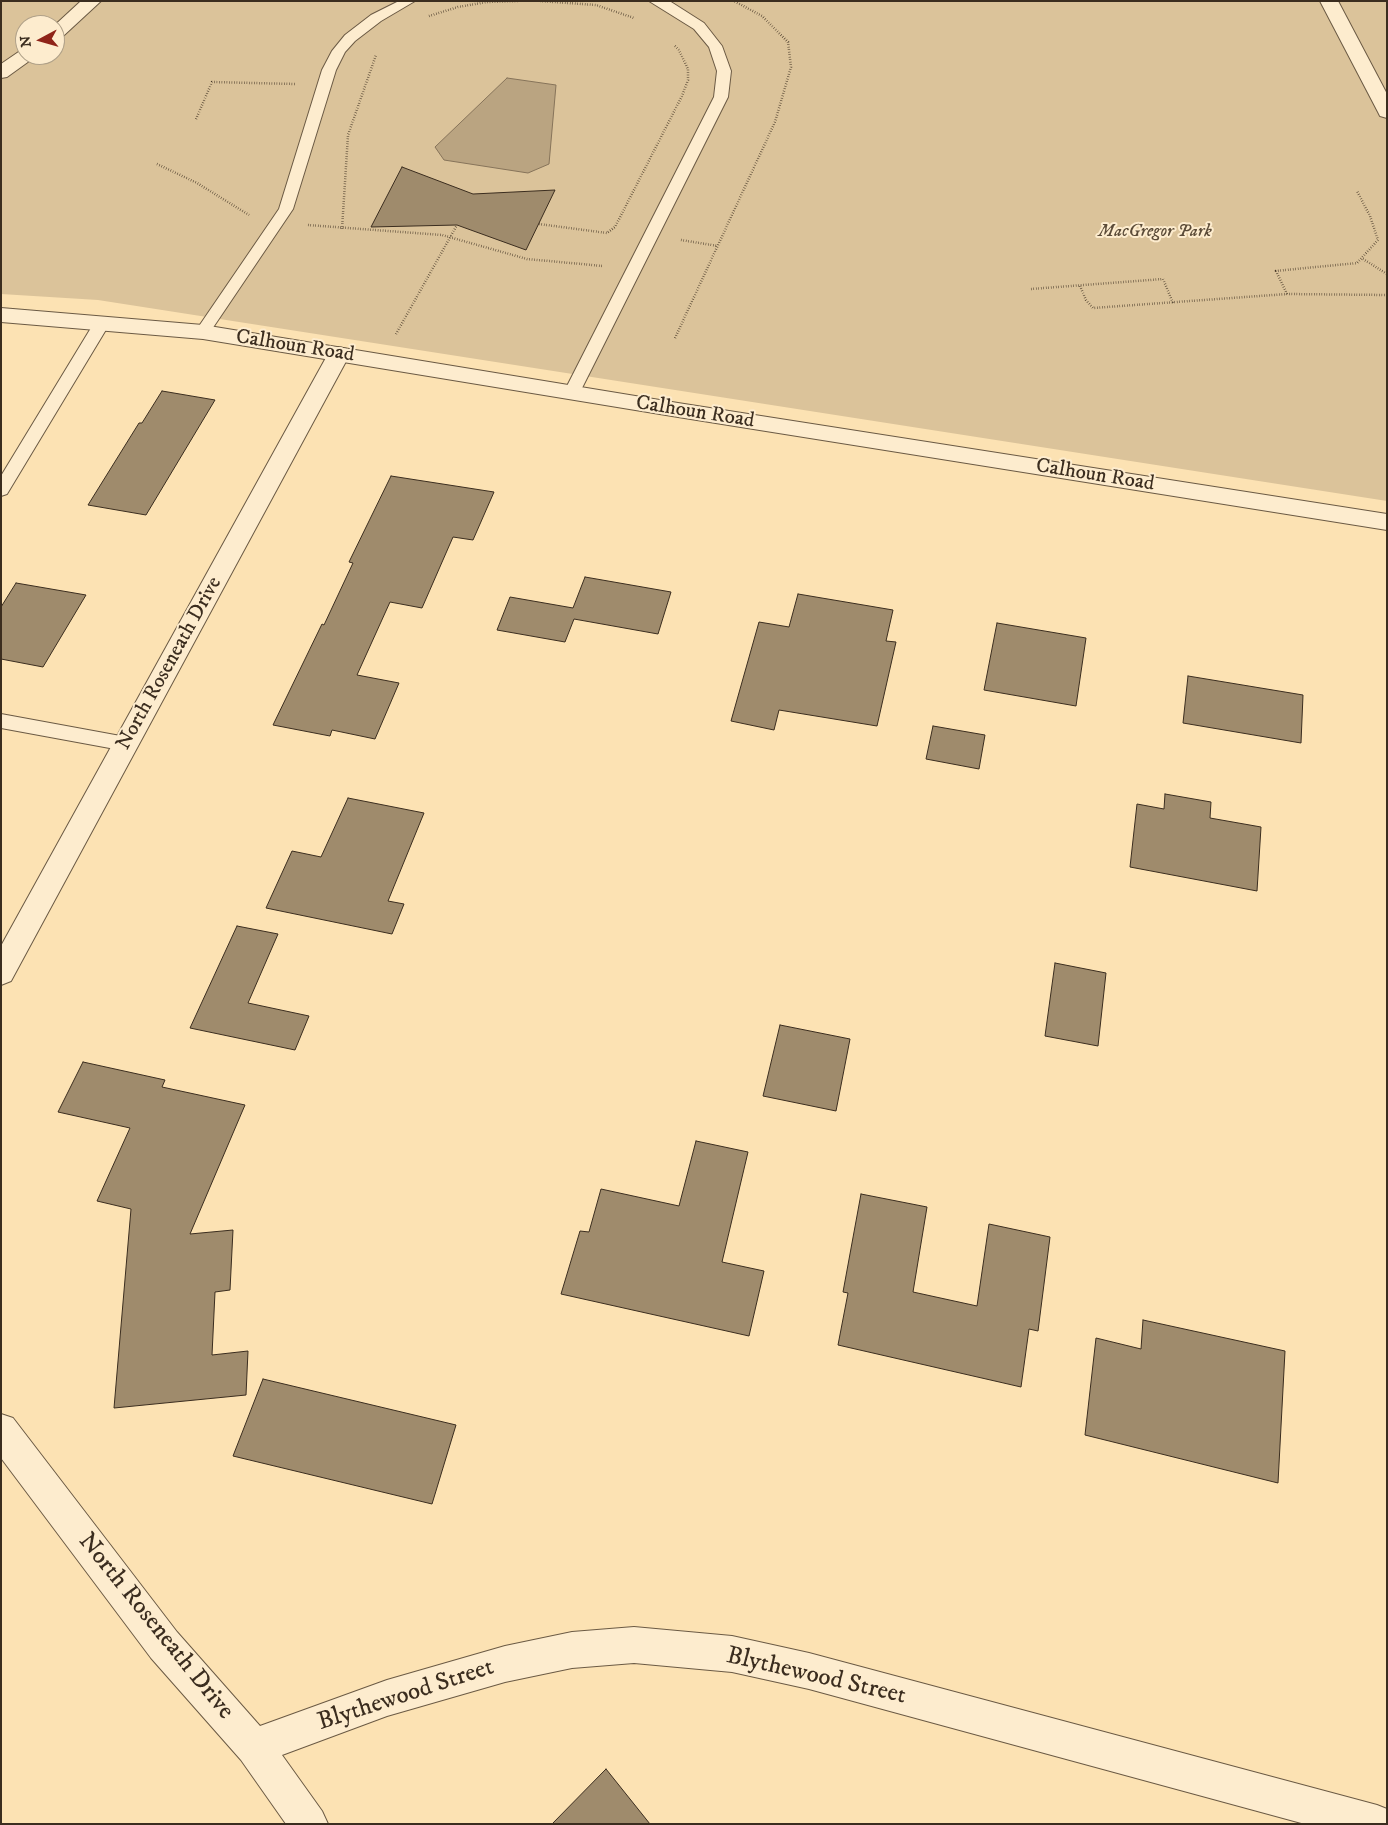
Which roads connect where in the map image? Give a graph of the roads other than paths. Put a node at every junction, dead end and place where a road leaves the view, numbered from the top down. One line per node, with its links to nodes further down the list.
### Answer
1 (92, 1): 5 (street)
2 (409, 1): 11 (lane)
3 (655, 1): 13 (lane)
4 (1329, 1): 8 (street)
5 (65, 25)
6 (15, 63): 7 (street)
7 (1, 73)
8 (1387, 112)
9 (1, 315): 10 (street, Calhoun Road)
10 (102, 323): 11 (street, Calhoun Road); 14 (lane)
11 (203, 332): 12 (street, Calhoun Road)
12 (339, 354): 13 (street, Calhoun Road); 17 (street, North Roseneath Drive)
13 (572, 392): 15 (street, Calhoun Road)
14 (1, 490)
15 (1387, 522)
16 (1, 721): 17 (lane)
17 (126, 744): 18 (street, North Roseneath Drive)
18 (1, 973)
19 (1, 1430): 20 (street, North Roseneath Drive)
20 (254, 1747): 21 (street, North Roseneath Drive); 22 (street, Blythewood Street)
21 (309, 1824)
22 (1377, 1824)

